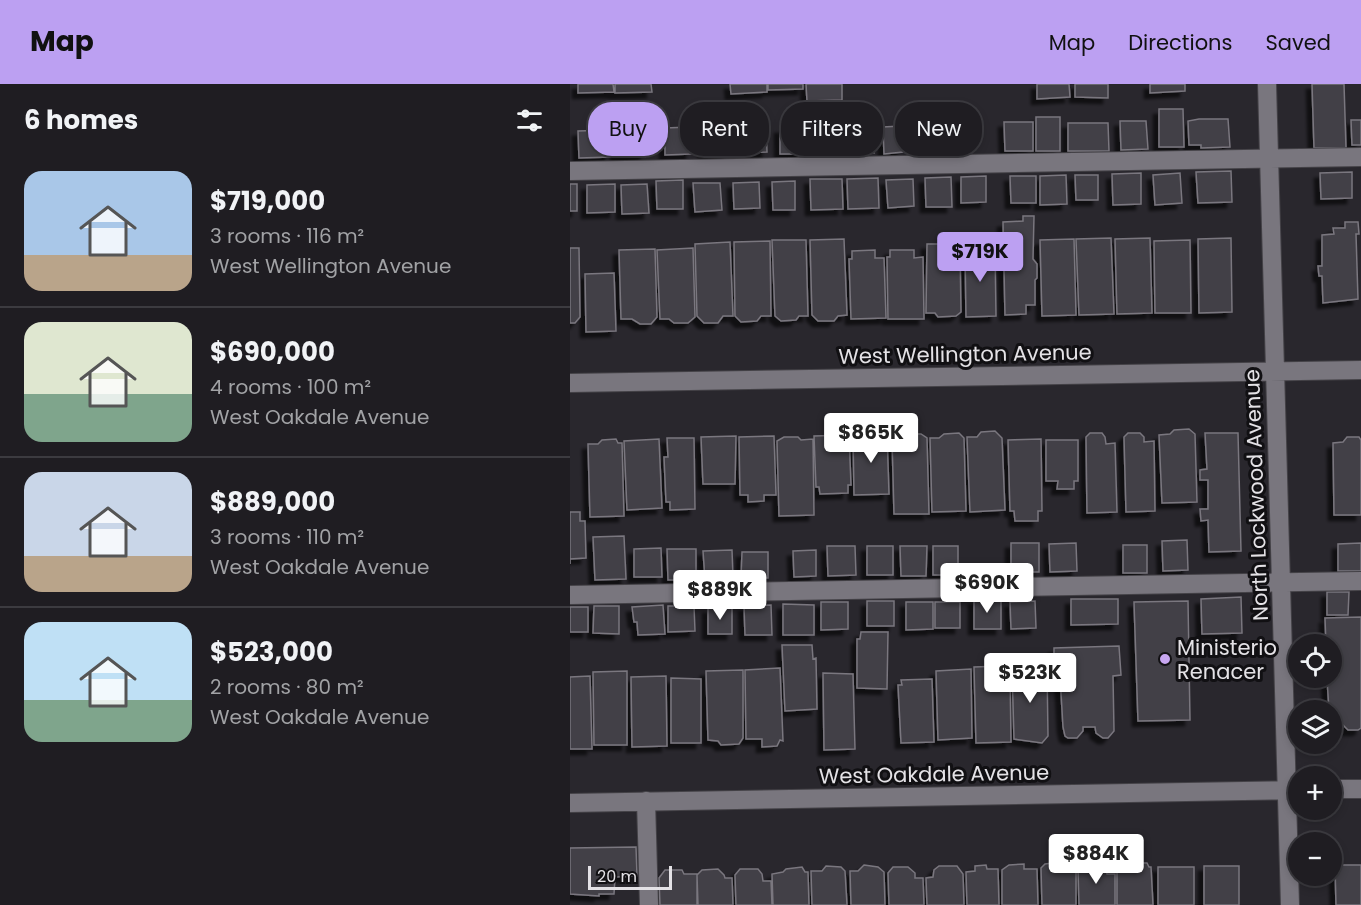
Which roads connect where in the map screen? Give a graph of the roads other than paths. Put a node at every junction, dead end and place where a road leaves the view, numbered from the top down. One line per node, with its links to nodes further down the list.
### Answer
1 (1267, 84): 3 (street, North Lockwood Avenue)
2 (1361, 157): 3 (street)
3 (1269, 158): 4 (street); 6 (street, North Lockwood Avenue)
4 (570, 171)
5 (1361, 370): 6 (street, West Wellington Avenue)
6 (1275, 372): 7 (street, West Wellington Avenue); 9 (street, North Lockwood Avenue)
7 (570, 383)
8 (1361, 581): 9 (street)
9 (1281, 583): 10 (street); 11 (street, North Lockwood Avenue)
10 (570, 595)
11 (1292, 766)
12 (1342, 789): 13 (street)
13 (1361, 789)
14 (1288, 790): 15 (street, West Oakdale Avenue)
15 (646, 801): 16 (street, West Oakdale Avenue); 18 (street)
16 (570, 803)
17 (1292, 820): 19 (street, North Lockwood Avenue)
18 (649, 905)
19 (1290, 905)

